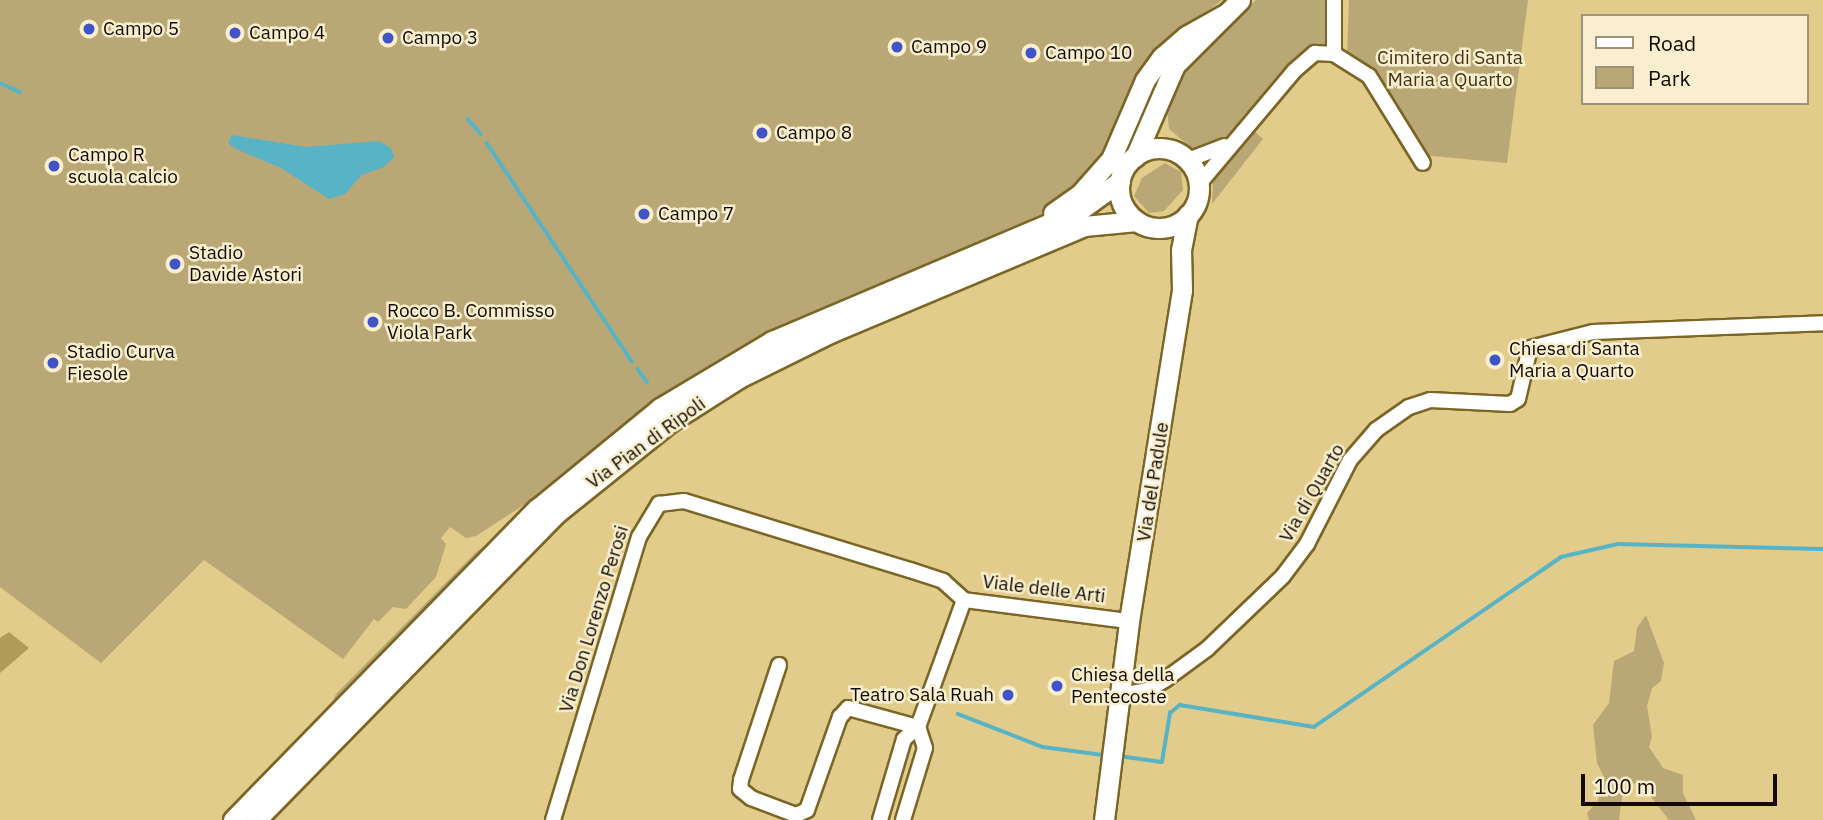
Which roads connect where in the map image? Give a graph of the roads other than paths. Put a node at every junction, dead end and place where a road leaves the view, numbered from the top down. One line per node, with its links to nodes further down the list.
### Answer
1 (1240, 0): 3 (main road)
2 (1334, 0): 4 (street)
3 (1225, 13): 5 (main road); 15 (main road, Via Pian di Ripoli)
4 (1337, 56): 6 (street, Via del Padule); 9 (street)
5 (1156, 103): 7 (main road); 8 (main road)
6 (1243, 130): 7 (street, Via del Padule); 11 (street, Via del Padule)
7 (1180, 155): 8 (main road, Via del Padule); 11 (main road)
8 (1135, 157): 10 (main road)
9 (1423, 163)
10 (1120, 181): 13 (main road); 15 (main road, Via Pian di Ripoli)
11 (1199, 184): 12 (main road, Via del Padule)
12 (1188, 215): 14 (main road); 16 (main road, Via del Padule)
13 (1137, 221): 14 (main road); 24 (main road, Via Pian di Ripoli)
14 (1159, 228): 16 (main road)
15 (1026, 231): 23 (main road, Via Pian di Ripoli)
16 (1181, 268): 19 (main road, Via del Padule)
17 (1823, 323): 21 (street, Via di Quarto)
18 (964, 600): 19 (street, Viale delle Arti); 22 (street, Viale delle Arti); 25 (street, Via Don Lorenzo Perosi)
19 (1129, 621): 21 (main road, Via del Padule)
20 (779, 665): 22 (street)
21 (1120, 695): 28 (main road, Via del Padule)
22 (918, 727): 26 (street, Viale delle Arti); 27 (street, Viale delle Arti)
23 (233, 820)
24 (256, 820)
25 (553, 820)
26 (880, 820)
27 (903, 820)
28 (1104, 820)

